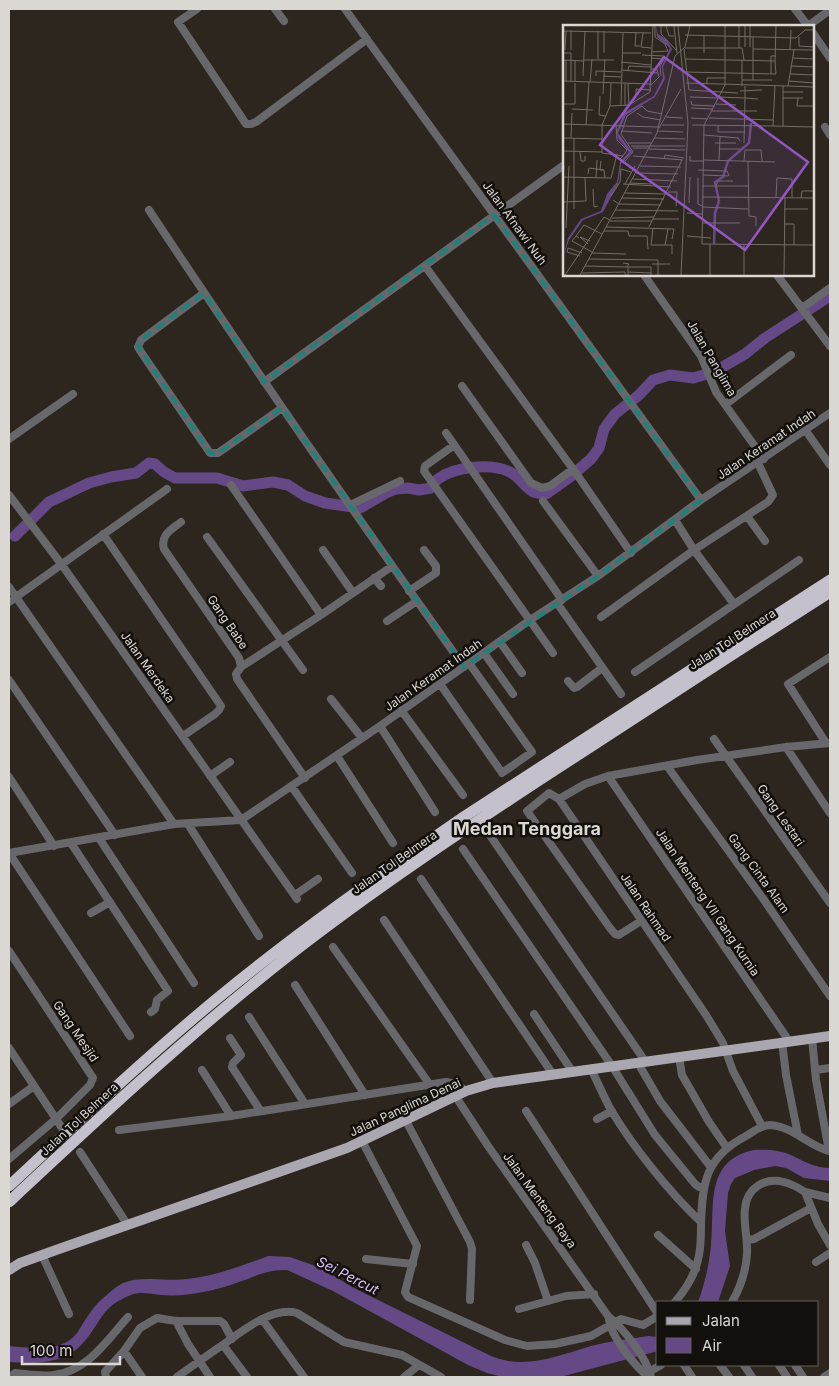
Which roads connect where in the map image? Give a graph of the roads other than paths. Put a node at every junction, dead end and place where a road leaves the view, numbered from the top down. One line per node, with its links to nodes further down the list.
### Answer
1 (197, 9): 10 (street)
2 (275, 9): 6 (street)
3 (345, 9): 10 (street, Jalan Afnawi Nuh)
4 (795, 9): 7 (street)
5 (830, 10): 8 (street)
6 (284, 22)
7 (807, 25)
8 (809, 25)
9 (814, 34): 11 (street)
10 (367, 40): 16 (street, Jalan Afnawi Nuh)
11 (830, 58)
12 (826, 127): 13 (street)
13 (830, 135)
14 (563, 165): 16 (street)
15 (149, 210): 21 (street)
16 (494, 215): 17 (street); 42 (street, Jalan Afnawi Nuh)
17 (425, 266): 25 (street); 37 (street)
18 (645, 276): 28 (street, Jalan Panglima)
19 (778, 276): 22 (street)
20 (830, 288): 22 (street)
21 (204, 293): 25 (street); 29 (street)
22 (802, 308): 23 (street)
23 (830, 346)
24 (791, 355): 28 (street)
25 (264, 382): 29 (street)
26 (462, 386): 37 (street)
27 (73, 394): 33 (street)
28 (726, 404): 35 (street, Jalan Panglima)
29 (282, 408): 44 (street)
30 (830, 413): 31 (street, Jalan Keramat Indah)
31 (806, 431): 35 (street, Jalan Keramat Indah); 36 (street)
32 (446, 433): 34 (street)
33 (9, 439)
34 (453, 443): 68 (street); 72 (street)
35 (761, 461): 42 (street, Jalan Keramat Indah); 45 (street, Jalan Panglima)
36 (830, 465)
37 (574, 470): 54 (street)
38 (400, 481): 44 (street)
39 (231, 485): 70 (street)
40 (168, 489): 48 (street)
41 (9, 495): 56 (street, Jalan Merdeka)
42 (701, 500): 46 (street, Jalan Keramat Indah)
43 (543, 501): 58 (street)
44 (350, 505): 57 (street)
45 (747, 516): 50 (street); 53 (street)
46 (675, 520): 53 (street); 54 (street, Jalan Keramat Indah)
47 (181, 522): 80 (street, Gang Babe)
48 (103, 534): 56 (street); 93 (street)
49 (207, 537): 74 (street)
50 (765, 541)
51 (324, 550): 65 (street)
52 (424, 550): 63 (street)
53 (694, 550): 69 (street); 71 (street)
54 (631, 553): 58 (street, Jalan Keramat Indah)
55 (799, 560): 69 (street)
56 (62, 565): 66 (street); 93 (street, Jalan Merdeka)
57 (391, 567): 59 (street); 63 (street)
58 (598, 576): 68 (street, Jalan Keramat Indah)
59 (374, 578): 61 (street); 65 (street)
60 (830, 580): 179 (highway, Jalan Tol Belmera)
61 (381, 586)
62 (9, 587): 66 (street)
63 (410, 591): 67 (street)
64 (830, 592): 183 (highway, Jalan Tol Belmera)
65 (353, 593): 70 (street)
66 (12, 600): 112 (street)
67 (417, 601): 73 (street); 79 (street)
68 (559, 602): 72 (street, Jalan Keramat Indah); 81 (street)
69 (734, 604): 83 (street)
70 (322, 615): 74 (street)
71 (601, 617)
72 (530, 620): 75 (street, Jalan Keramat Indah); 77 (street)
73 (387, 621)
74 (280, 641): 80 (street); 82 (street)
75 (500, 642): 76 (street, Jalan Keramat Indah); 84 (street)
76 (484, 653): 79 (street, Jalan Keramat Indah); 88 (street)
77 (553, 653)
78 (830, 657): 96 (street)
79 (466, 665): 87 (street, Jalan Keramat Indah); 87 (street)
80 (241, 667): 105 (street, Gang Babe)
81 (602, 668): 86 (street); 89 (street)
82 (303, 670)
83 (635, 672)
84 (522, 673)
85 (9, 680): 115 (street)
86 (568, 681)
87 (440, 684): 91 (street, Jalan Keramat Indah)
88 (513, 694)
89 (621, 694)
90 (331, 698): 94 (street)
91 (401, 710): 92 (street, Jalan Keramat Indah); 107 (street)
92 (380, 726): 94 (street, Jalan Keramat Indah); 109 (street)
93 (183, 736): 102 (street, Jalan Merdeka)
94 (362, 738): 98 (street, Jalan Keramat Indah)
95 (714, 739): 99 (street, Gang Lestari)
96 (828, 740): 97 (street)
97 (786, 747): 99 (street); 110 (street)
98 (337, 756): 105 (street, Jalan Keramat Indah); 118 (street)
99 (727, 757): 101 (street); 126 (street, Gang Lestari)
100 (230, 762): 102 (street)
101 (667, 766): 103 (street); 135 (street, Gang Cinta Alam)
102 (210, 776): 111 (street, Jalan Merdeka)
103 (608, 776): 108 (street); 143 (street, Jalan Menteng VII Gang Kurnia)
104 (9, 777): 119 (street)
105 (305, 778): 106 (street, Jalan Keramat Indah)
106 (292, 787): 111 (street, Jalan Keramat Indah); 122 (street)
107 (463, 795)
108 (559, 799): 129 (street, Jalan Rahmad); 129 (street)
109 (435, 812)
110 (830, 813)
111 (241, 820): 113 (street, Jalan Keramat Indah); 123 (street, Jalan Merdeka)
112 (174, 824): 113 (street, Jalan Keramat Indah); 115 (street, Jalan Keramat Indah)
113 (188, 824): 130 (street)
114 (487, 831): 147 (street)
115 (115, 835): 116 (street, Jalan Keramat Indah)
116 (99, 838): 117 (street, Jalan Keramat Indah); 133 (street)
117 (71, 843): 119 (street, Jalan Keramat Indah); 125 (street)
118 (393, 843)
119 (54, 846): 121 (street, Jalan Keramat Indah)
120 (463, 849): 148 (street)
121 (9, 853): 139 (street)
122 (352, 873)
123 (318, 879)
124 (421, 879): 154 (street)
125 (110, 902): 127 (street); 136 (street)
126 (830, 903)
127 (91, 913)
128 (384, 920): 155 (street)
129 (641, 921): 145 (street, Jalan Rahmad)
130 (259, 936)
131 (333, 947): 156 (street)
132 (9, 951): 167 (street, Gang Mesjid)
133 (194, 983)
134 (295, 985): 159 (street)
135 (830, 996)
136 (151, 1012)
137 (534, 1014): 153 (street)
138 (250, 1017): 162 (street)
139 (130, 1036)
140 (830, 1036): 142 (main road, Jalan Panglima Denai)
141 (230, 1038): 163 (street)
142 (812, 1038): 143 (main road, Jalan Panglima Denai); 152 (street)
143 (785, 1042): 145 (main road, Jalan Panglima Denai); 173 (street)
144 (9, 1050): 157 (street)
145 (726, 1051): 146 (main road, Jalan Panglima Denai); 170 (street, Jalan Rahmad)
146 (679, 1057): 147 (main road, Jalan Panglima Denai); 175 (street)
147 (642, 1062): 148 (main road, Jalan Panglima Denai); 178 (street)
148 (612, 1066): 149 (main road, Jalan Panglima Denai); 180 (street)
149 (591, 1068): 153 (main road, Jalan Panglima Denai); 165 (street)
150 (830, 1068): 152 (street)
151 (202, 1070): 166 (street)
152 (815, 1070): 173 (street)
153 (572, 1071): 154 (main road, Jalan Panglima Denai)
154 (552, 1073): 155 (main road, Jalan Panglima Denai)
155 (493, 1083): 158 (main road, Jalan Panglima Denai)
156 (430, 1085): 158 (street); 159 (street)
157 (34, 1086): 161 (street); 167 (street)
158 (466, 1091): 160 (main road, Jalan Panglima Denai)
159 (365, 1095): 162 (street)
160 (456, 1097): 168 (main road, Jalan Panglima Denai); 199 (street, Jalan Menteng Raya)
161 (9, 1104)
162 (305, 1104): 163 (street)
163 (260, 1110): 166 (street)
164 (526, 1111): 205 (street)
165 (612, 1111): 169 (street); 185 (street)
166 (231, 1116): 172 (street)
167 (56, 1119): 171 (street); 177 (street)
168 (405, 1119): 174 (main road, Jalan Panglima Denai); 200 (street)
169 (597, 1119)
170 (762, 1126): 173 (street); 175 (street)
171 (62, 1128)
172 (119, 1130)
173 (798, 1135)
174 (362, 1140): 186 (main road, Jalan Panglima Denai); 196 (street)
175 (727, 1148): 178 (street)
176 (80, 1152): 186 (street)
177 (9, 1159)
178 (710, 1166): 180 (street)
179 (9, 1186)
180 (704, 1187): 185 (street)
181 (805, 1192): 182 (street); 184 (street); 189 (street)
182 (830, 1198)
183 (9, 1202)
184 (811, 1208): 187 (street); 189 (street)
185 (701, 1222): 197 (street)
186 (127, 1224): 193 (main road, Jalan Panglima Denai)
187 (827, 1232): 191 (street)
188 (658, 1235): 197 (street)
189 (747, 1240): 203 (street)
190 (526, 1245): 201 (street)
191 (830, 1245)
192 (830, 1253): 195 (street)
193 (42, 1255): 198 (main road, Jalan Panglima Denai); 206 (street)
194 (366, 1259): 196 (street)
195 (816, 1262)
196 (413, 1264): 211 (street)
197 (696, 1269): 202 (street)
198 (9, 1270)
199 (594, 1294): 201 (street); 211 (street, Jalan Menteng Raya)
200 (470, 1300)
201 (548, 1300): 204 (street)
202 (676, 1301)
203 (732, 1301)
204 (519, 1309)
205 (656, 1312)
206 (69, 1314)
207 (656, 1316): 211 (street)
208 (128, 1317): 225 (street)
209 (262, 1319): 212 (street); 216 (street); 232 (street)
210 (176, 1322): 212 (street); 214 (street); 215 (street)
211 (612, 1323): 223 (street, Jalan Menteng Raya); 223 (street)
212 (232, 1339): 213 (street)
213 (223, 1345): 215 (street); 231 (street)
214 (124, 1351): 228 (street); 229 (street)
215 (199, 1361): 226 (street); 230 (street)
216 (419, 1365): 233 (street); 234 (street)
217 (658, 1366): 223 (street)
218 (685, 1366): 235 (street)
219 (721, 1366): 236 (street)
220 (745, 1366): 237 (street)
221 (780, 1366): 238 (street)
222 (796, 1366): 239 (street)
223 (648, 1373)
224 (830, 1373): 240 (street)
225 (55, 1376): 227 (street)
226 (180, 1376)
227 (10, 1377)
228 (106, 1377)
229 (142, 1377)
230 (210, 1377)
231 (247, 1377)
232 (304, 1377)
233 (404, 1377)
234 (441, 1377)
235 (692, 1377)
236 (729, 1377)
237 (752, 1377)
238 (787, 1377)
239 (803, 1377)
240 (824, 1377)

